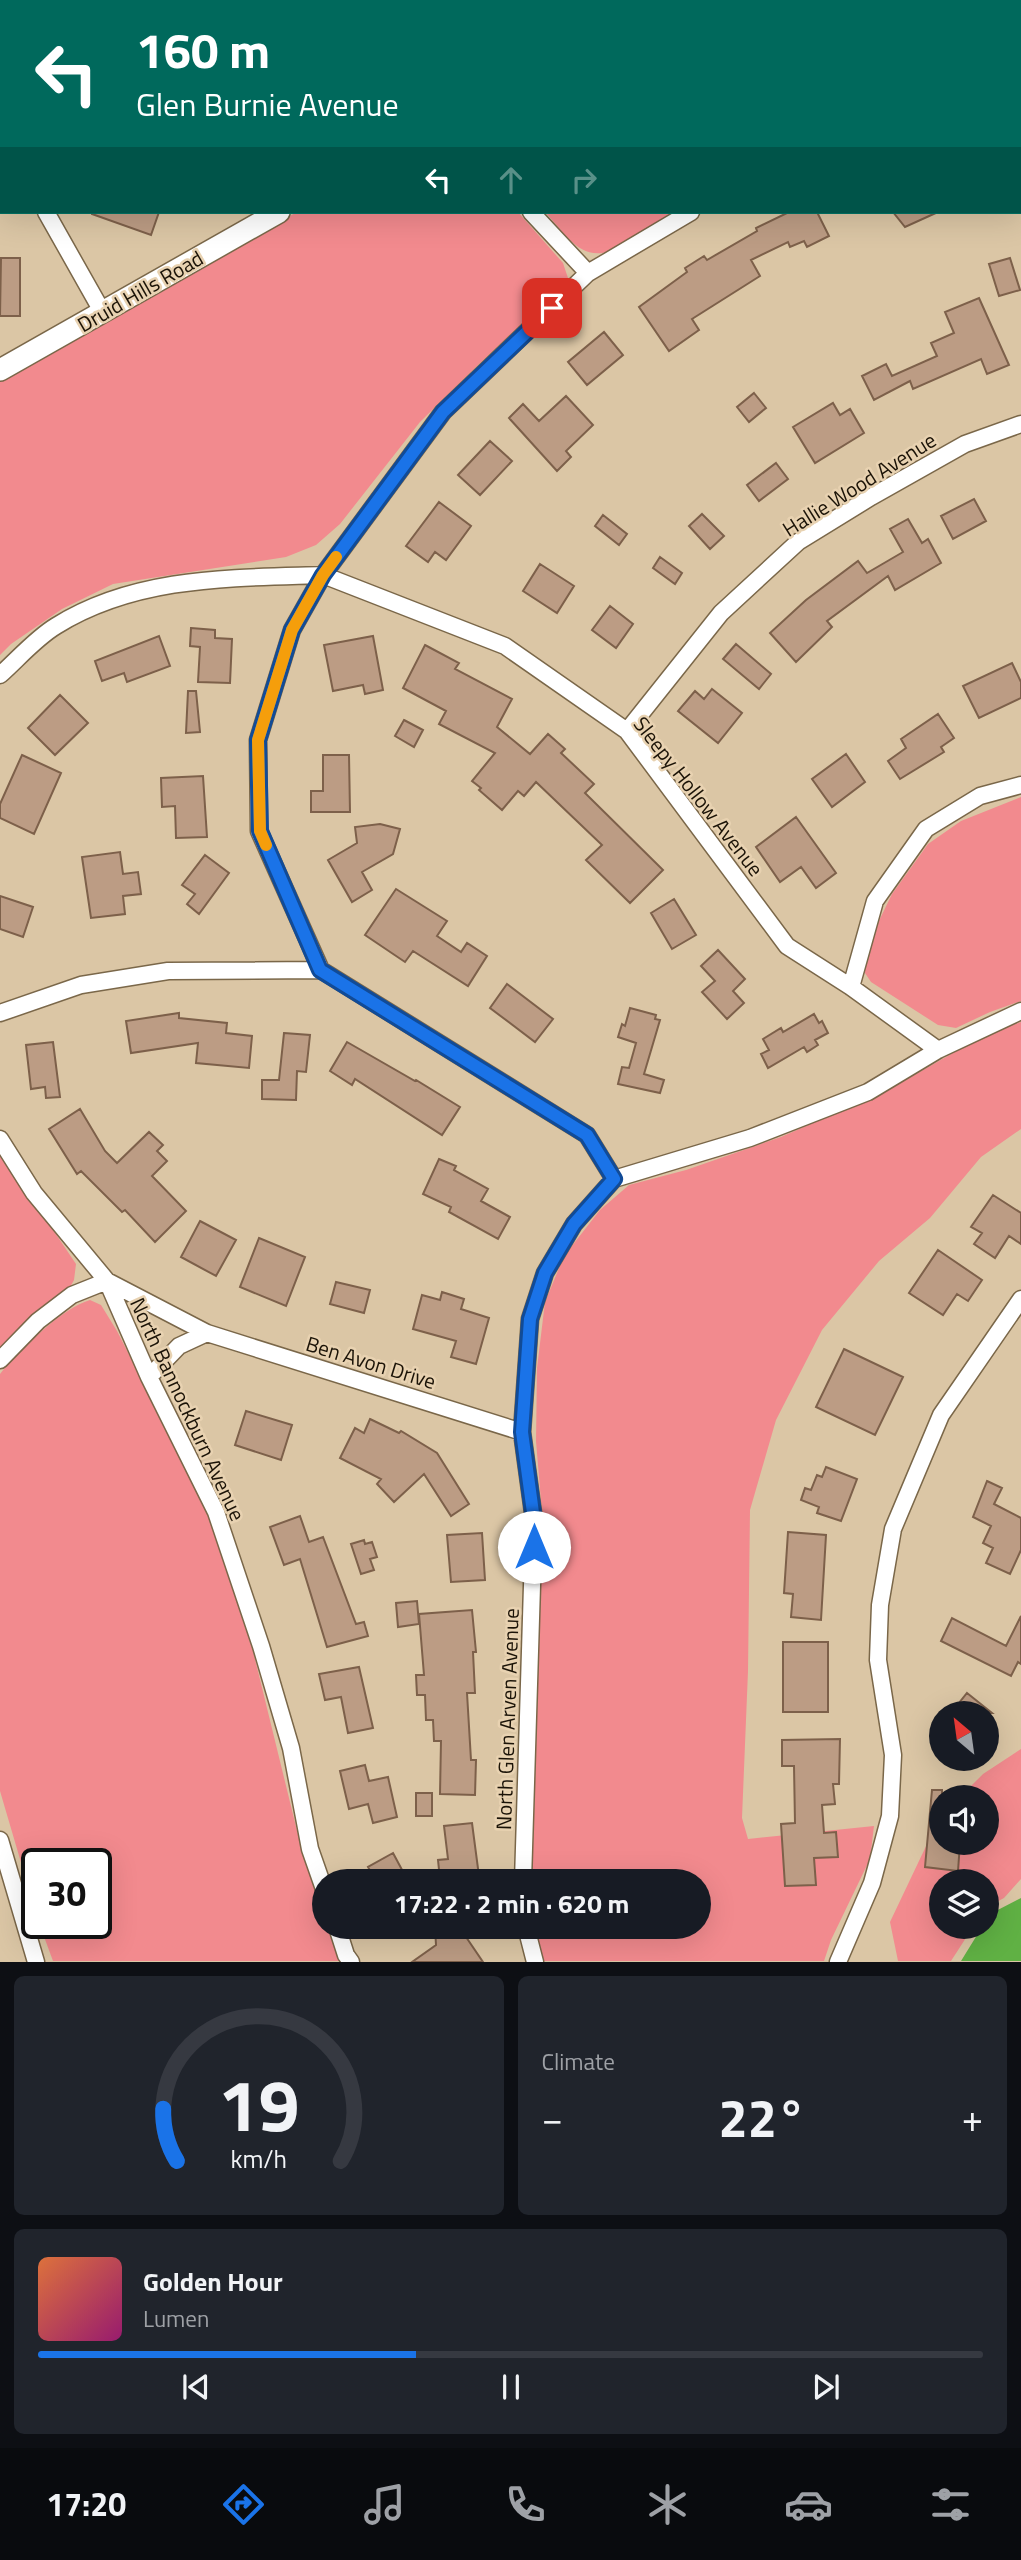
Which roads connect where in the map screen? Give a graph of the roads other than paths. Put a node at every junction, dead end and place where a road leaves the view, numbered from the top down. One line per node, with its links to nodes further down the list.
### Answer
1 (47, 214): 6 (street)
2 (276, 214): 6 (street, Druid Hills Road)
3 (533, 214): 5 (street)
4 (688, 214): 5 (street)
5 (588, 273): 9 (street)
6 (103, 313): 7 (street, Druid Hills Road)
7 (0, 370)
8 (1021, 424): 11 (street, Hallie Wood Avenue)
9 (323, 575): 10 (street); 11 (street, Sleepy Hollow Avenue); 13 (street)
10 (0, 675)
11 (627, 732): 14 (street, Sleepy Hollow Avenue)
12 (1021, 785): 14 (street)
13 (320, 970): 16 (street); 19 (street)
14 (851, 987): 17 (street, Sleepy Hollow Avenue)
15 (1021, 1011): 17 (street)
16 (0, 1013)
17 (938, 1050): 19 (street)
18 (0, 1139): 20 (street, North Bannockburn Avenue)
19 (614, 1179): 25 (street, North Glen Arven Avenue)
20 (107, 1281): 22 (street, Ben Avon Drive); 23 (street); 24 (street, North Bannockburn Avenue)
21 (1021, 1299): 34 (street)
22 (207, 1332): 24 (street); 25 (street, Ben Avon Drive)
23 (0, 1360)
24 (149, 1377): 27 (street, North Bannockburn Avenue)
25 (522, 1432): 28 (street, North Glen Arven Avenue)
26 (0, 1840): 31 (street)
27 (317, 1869)
28 (523, 1869)
29 (341, 1939): 32 (street)
30 (529, 1939): 33 (street)
31 (36, 1962)
32 (351, 1962)
33 (535, 1962)
34 (838, 1962)

